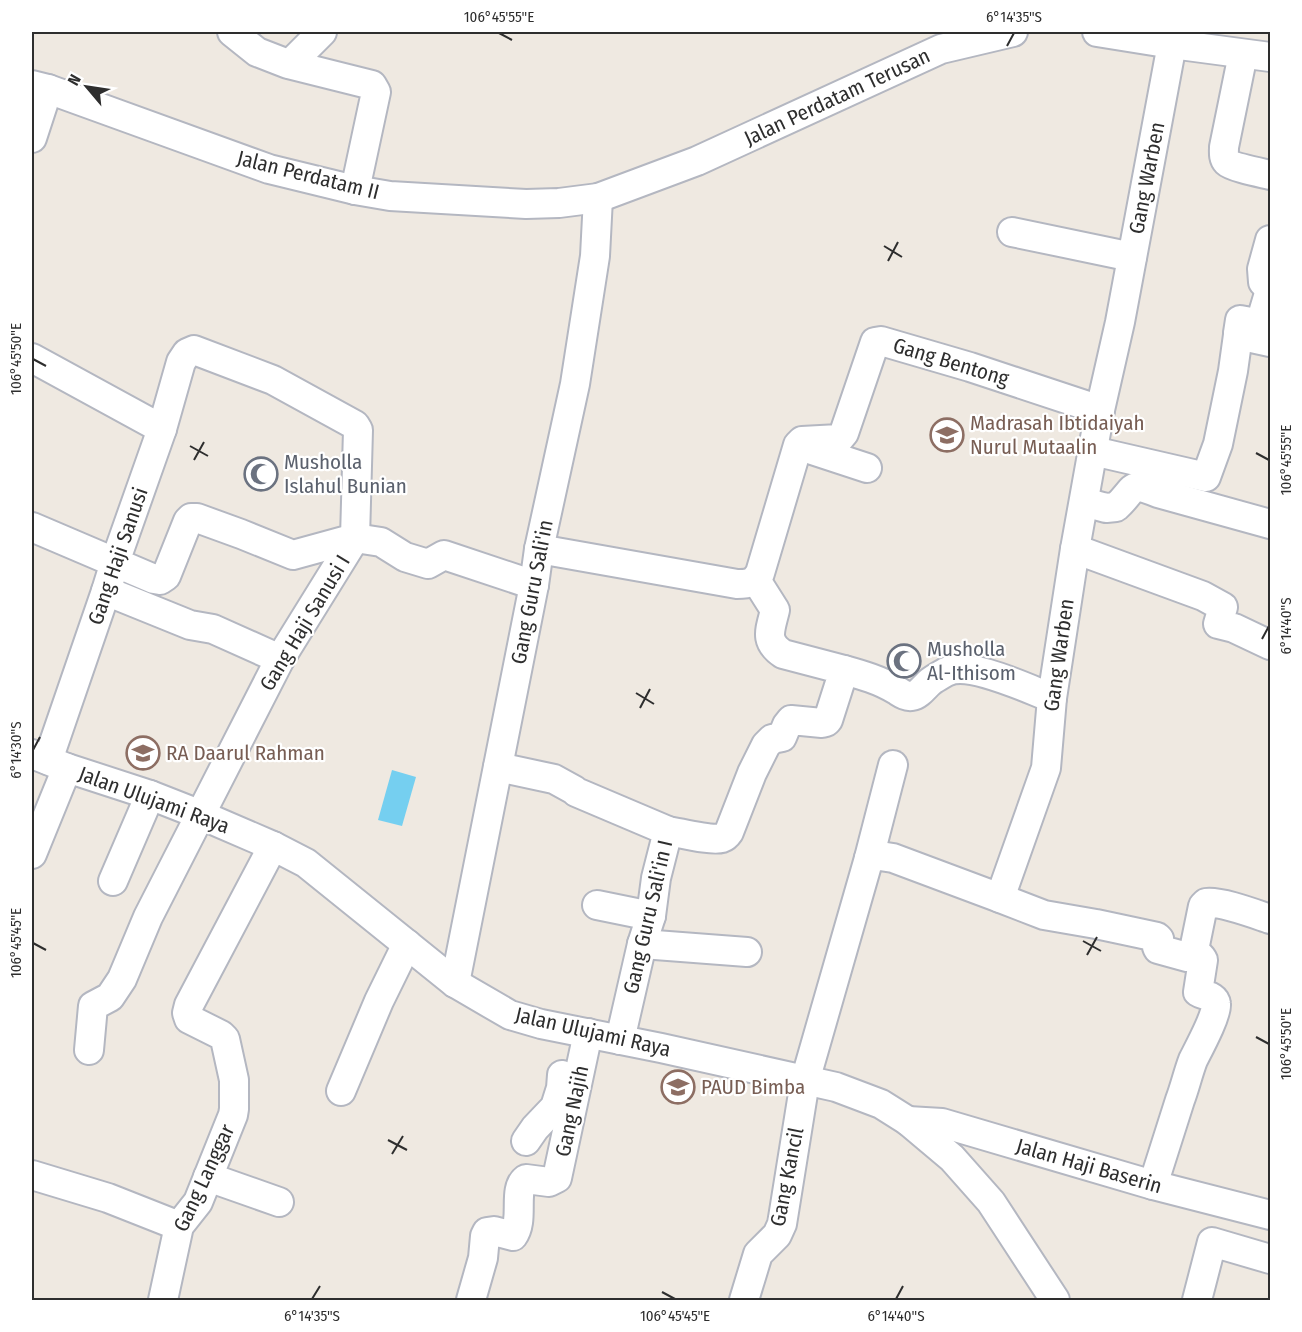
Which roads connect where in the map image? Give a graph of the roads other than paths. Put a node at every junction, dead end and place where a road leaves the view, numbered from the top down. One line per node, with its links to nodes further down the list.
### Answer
1 (232, 32): 7 (street)
2 (322, 32): 7 (street)
3 (1013, 32): 10 (street, Jalan Perdatam Terusan)
4 (1096, 32): 5 (street)
5 (1172, 44): 6 (street); 16 (street, Gang Warben)
6 (1257, 55): 11 (street)
7 (290, 64): 12 (street)
8 (40, 87): 9 (street); 12 (street, Jalan Perdatam II)
9 (32, 138)
10 (697, 162): 13 (street, Jalan Perdatam II)
11 (1270, 176)
12 (355, 190): 13 (street, Jalan Perdatam II)
13 (598, 198): 30 (street, Gang Guru Sali'in)
14 (1012, 232): 16 (street)
15 (1270, 240): 17 (street)
16 (1132, 257): 21 (street, Gang Warben)
17 (1270, 289): 18 (street)
18 (1238, 335): 19 (street); 24 (street)
19 (1270, 342)
20 (32, 358): 22 (street)
21 (1100, 410): 23 (street, Gang Bentong); 24 (street, Gang Warben)
22 (162, 429): 29 (street, Gang Haji Sanusi); 32 (street, Gang Haji Sanusi)
23 (798, 446): 25 (street); 33 (street)
24 (1093, 451): 26 (street, Gang Warben)
25 (867, 468)
26 (1084, 502): 27 (street); 31 (street, Gang Warben)
27 (1270, 524)
28 (32, 527): 32 (street)
29 (355, 538): 32 (street); 34 (street, Gang Haji Sanusi I); 37 (street, Gang Haji Sanusi I)
30 (539, 549): 33 (street); 34 (street, Gang Guru Sali'in)
31 (1075, 549): 36 (street); 39 (street, Gang Warben)
32 (115, 562): 35 (street, Gang Haji Sanusi)
33 (756, 580): 38 (street)
34 (534, 585): 42 (street, Gang Guru Sali'in)
35 (106, 591): 37 (street); 40 (street, Gang Haji Sanusi)
36 (1270, 645)
37 (280, 659): 44 (street, Gang Haji Sanusi I)
38 (844, 670): 39 (street); 45 (street)
39 (1052, 698): 50 (street, Gang Warben)
40 (49, 761): 43 (street, Jalan Ulujami Raya); 47 (street, Gang Haji Sanusi)
41 (893, 765): 48 (street)
42 (498, 767): 45 (street, Gang Guru Sali'in I); 58 (street, Gang Guru Sali'in)
43 (150, 795): 44 (street, Jalan Ulujami Raya); 49 (street)
44 (201, 815): 46 (street, Jalan Ulujami Raya); 62 (street, Gang Haji Sanusi I)
45 (668, 831): 52 (street, Gang Guru Sali'in I)
46 (273, 846): 54 (street, Jalan Ulujami Raya); 68 (street, Gang Langgar)
47 (32, 854)
48 (868, 858): 50 (street); 63 (street)
49 (113, 881)
50 (1000, 897): 57 (street)
51 (597, 905): 52 (street)
52 (651, 916): 55 (street, Gang Guru Sali'in I)
53 (1270, 919): 57 (street)
54 (407, 944): 58 (street, Jalan Ulujami Raya); 64 (street)
55 (642, 945): 56 (street); 61 (street, Gang Guru Sali'in I)
56 (747, 952)
57 (1192, 954): 69 (street)
58 (455, 984): 59 (street, Jalan Ulujami Raya)
59 (560, 1028): 60 (street, Jalan Ulujami Raya); 66 (street)
60 (588, 1033): 61 (street, Jalan Ulujami Raya); 75 (street, Gang Najih)
61 (620, 1040): 63 (street, Jalan Ulujami Raya)
62 (89, 1050)
63 (805, 1081): 65 (street, Jalan Ulujami Raya); 76 (street, Gang Kancil)
64 (341, 1091)
65 (908, 1121): 69 (street, Jalan Haji Baserin); 77 (street, Jalan Ulujami Raya)
66 (526, 1141)
67 (32, 1175): 72 (street)
68 (208, 1177): 70 (street); 72 (street, Gang Langgar)
69 (1153, 1185): 71 (street, Jalan Haji Baserin)
70 (279, 1202)
71 (1270, 1215)
72 (179, 1226): 74 (street, Gang Langgar)
73 (1270, 1258): 78 (street)
74 (164, 1300)
75 (471, 1300)
76 (744, 1300)
77 (1055, 1300)
78 (1197, 1300)

